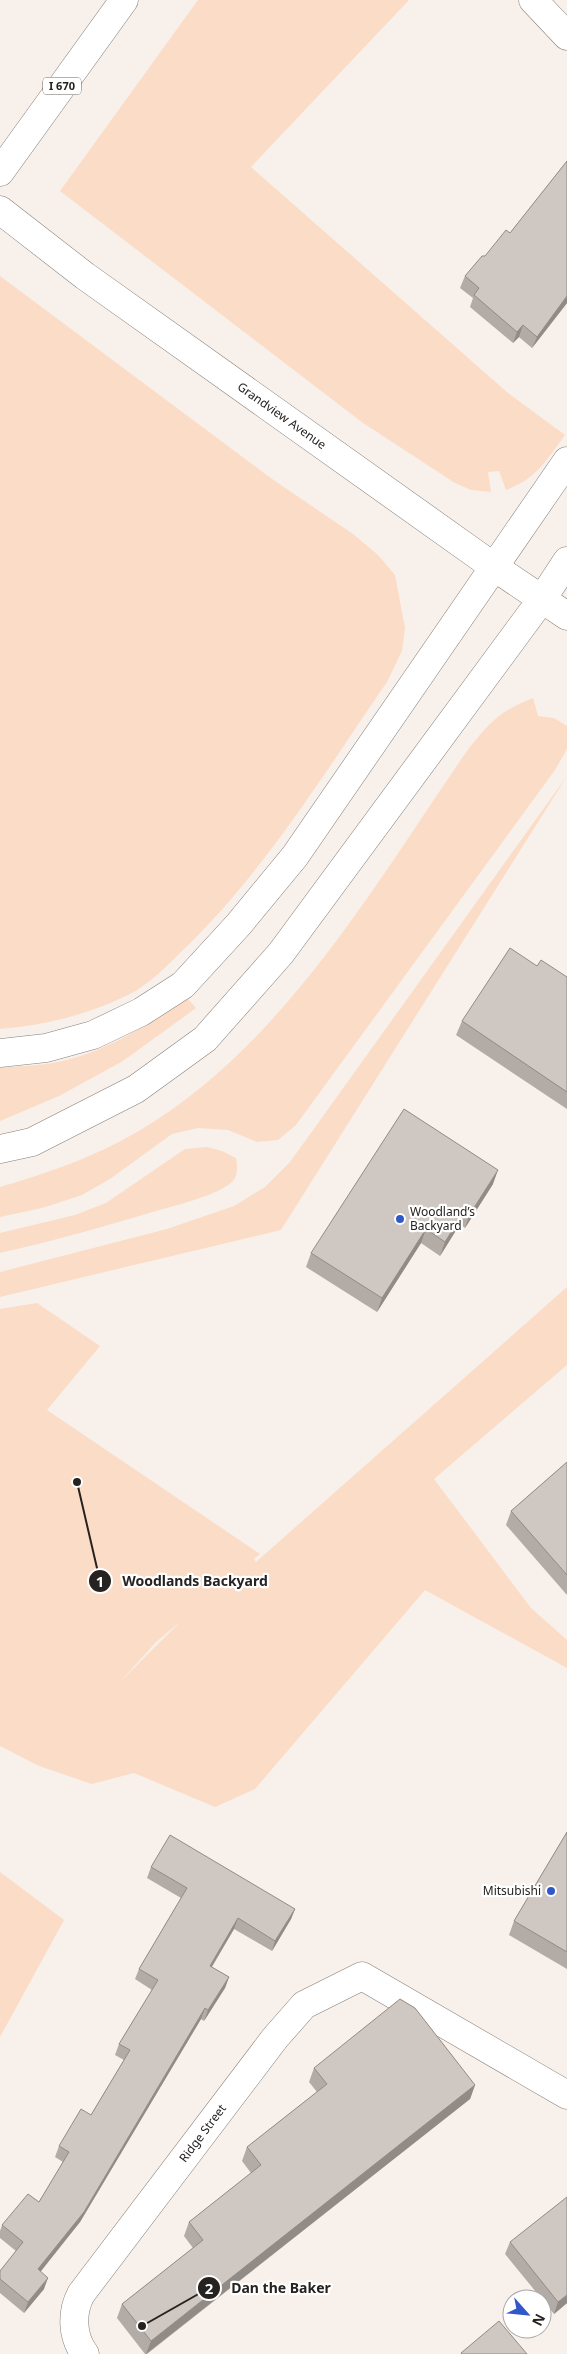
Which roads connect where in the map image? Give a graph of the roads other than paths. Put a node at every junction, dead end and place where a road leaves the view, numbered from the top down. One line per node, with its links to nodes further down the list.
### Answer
1 (124, 0): 4 (main road, I 670)
2 (533, 0): 3 (main road)
3 (567, 36)
4 (0, 172)
5 (0, 210): 8 (main road, Grandview Avenue)
6 (567, 461): 8 (main road)
7 (567, 561): 9 (main road)
8 (494, 567): 9 (main road, Grandview Avenue); 11 (main road)
9 (542, 599): 10 (main road, Grandview Avenue); 12 (main road)
10 (567, 616)
11 (0, 1053)
12 (0, 1149)
13 (567, 2095): 14 (main road, Ridge Street)
14 (85, 2354)

